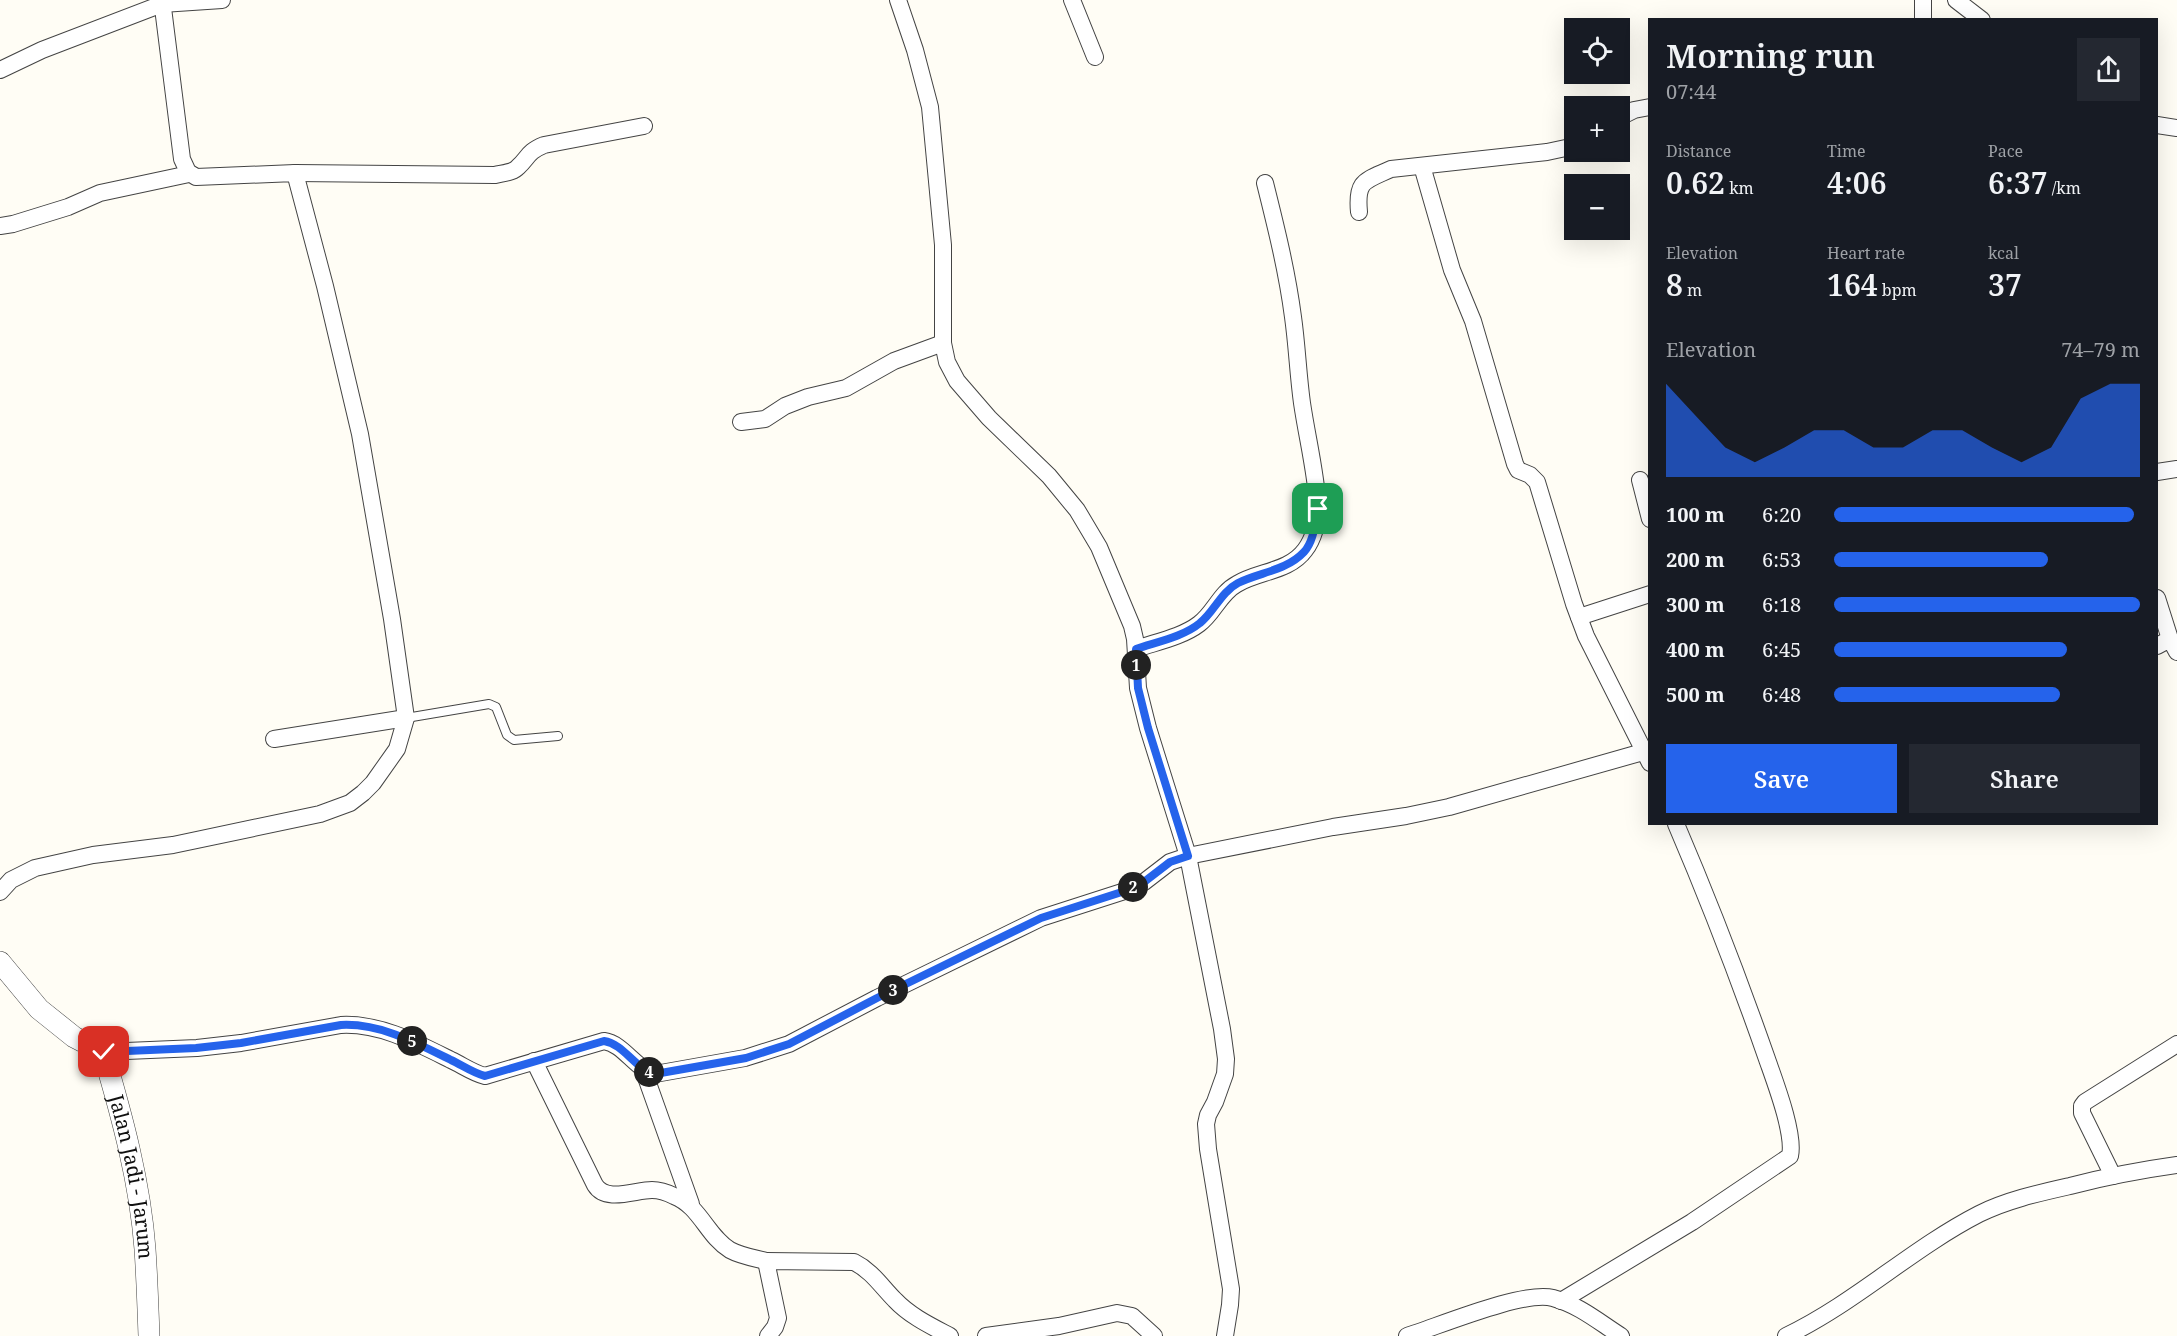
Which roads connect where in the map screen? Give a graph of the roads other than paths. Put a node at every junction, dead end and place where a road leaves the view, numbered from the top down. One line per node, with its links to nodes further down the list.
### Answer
1 (222, 0): 6 (street)
2 (898, 0): 23 (street)
3 (1072, 0): 9 (street)
4 (1923, 0): 7 (street)
5 (1956, 0): 8 (street)
6 (162, 2): 10 (street); 19 (street)
7 (1923, 18)
8 (1980, 18)
9 (1095, 57)
10 (0, 69)
11 (1648, 107): 12 (street)
12 (1630, 112)
13 (2158, 125): 15 (street)
14 (644, 126): 18 (street)
15 (2177, 128)
16 (1564, 148): 17 (street)
17 (1422, 166): 21 (street); 31 (street)
18 (295, 173): 19 (street); 34 (street)
19 (189, 174): 22 (street)
20 (1265, 183): 33 (street)
21 (1359, 212)
22 (0, 226)
23 (943, 343): 24 (street); 33 (street)
24 (741, 422)
25 (2177, 469): 26 (street)
26 (2158, 472)
27 (1640, 480): 28 (street)
28 (1648, 511)
29 (1648, 595): 31 (street)
30 (2158, 602): 32 (street)
31 (1579, 617): 37 (street)
32 (2168, 646)
33 (1136, 649): 39 (street)
34 (406, 718): 35 (lane); 36 (street); 40 (street)
35 (558, 736)
36 (274, 738)
37 (1648, 755): 39 (street)
38 (1676, 825): 50 (street)
39 (1188, 856): 45 (street); 56 (street)
40 (0, 892)
41 (0, 962): 43 (street)
42 (2177, 1044): 47 (street)
43 (104, 1052): 44 (street); 51 (street, Jalan Jadi - Jarum)
44 (534, 1061): 45 (street); 48 (street)
45 (644, 1069): 48 (street)
46 (2177, 1165): 47 (street)
47 (2113, 1176): 59 (street)
48 (691, 1204): 49 (street)
49 (766, 1261): 52 (street); 53 (street)
50 (1561, 1301): 57 (street); 58 (street)
51 (149, 1336)
52 (768, 1336)
53 (950, 1336)
54 (986, 1336): 55 (street)
55 (1154, 1336)
56 (1224, 1336)
57 (1407, 1336)
58 (1621, 1336)
59 (1786, 1336)

